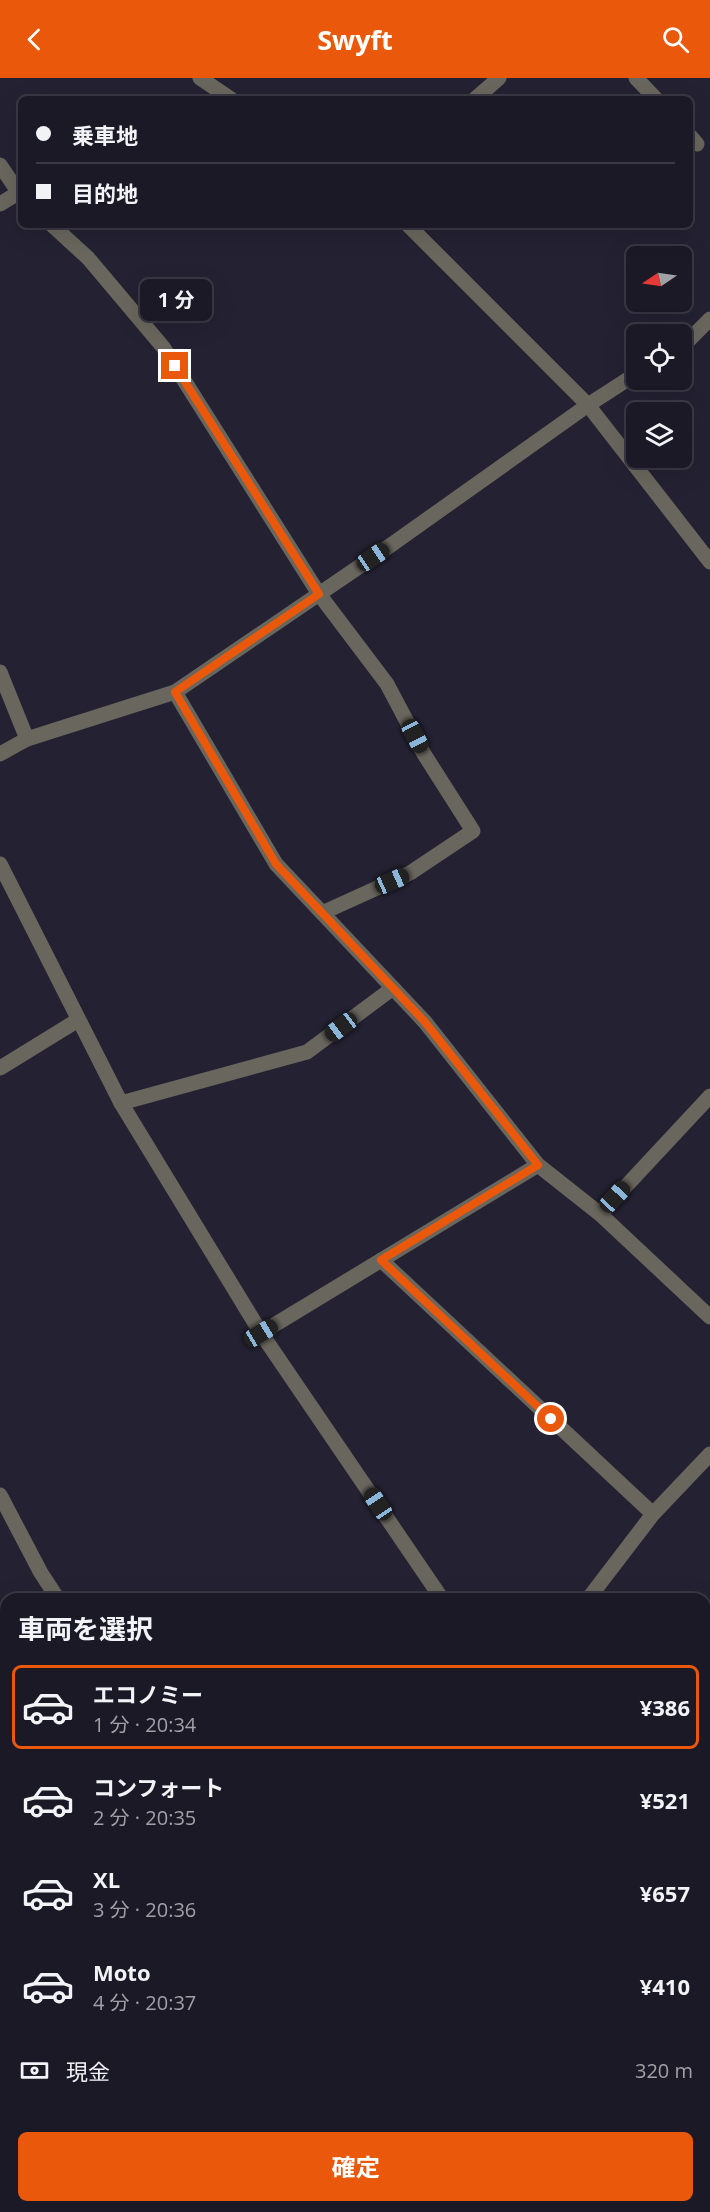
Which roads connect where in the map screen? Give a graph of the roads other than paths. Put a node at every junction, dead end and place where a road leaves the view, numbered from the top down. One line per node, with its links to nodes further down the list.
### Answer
1 (200, 78): 4 (street)
2 (499, 78): 5 (street)
3 (636, 78): 6 (street)
4 (227, 96)
5 (478, 96)
6 (653, 96)
7 (0, 165): 8 (street)
8 (18, 193)
9 (18, 195): 10 (street)
10 (0, 204)
11 (55, 228): 18 (street)
12 (411, 228): 16 (street)
13 (710, 319): 14 (street)
14 (692, 337)
15 (626, 380): 16 (street)
16 (588, 405): 17 (street); 18 (street)
17 (710, 562)
18 (319, 594): 20 (street); 24 (street)
19 (0, 672): 21 (street)
20 (175, 692): 21 (street); 24 (street)
21 (27, 739): 22 (street)
22 (0, 754)
23 (0, 864): 26 (street)
24 (322, 913): 25 (street)
25 (393, 988): 29 (street); 30 (street)
26 (78, 1020): 27 (street); 29 (street)
27 (0, 1068)
28 (710, 1096): 31 (street)
29 (121, 1103): 34 (street)
30 (538, 1165): 31 (street); 32 (street)
31 (600, 1214): 33 (street)
32 (381, 1260): 34 (street); 37 (street)
33 (710, 1317)
34 (261, 1333): 39 (street)
35 (710, 1454): 37 (street)
36 (0, 1495): 38 (street)
37 (653, 1514): 40 (street)
38 (54, 1593)
39 (438, 1593)
40 (593, 1593)

